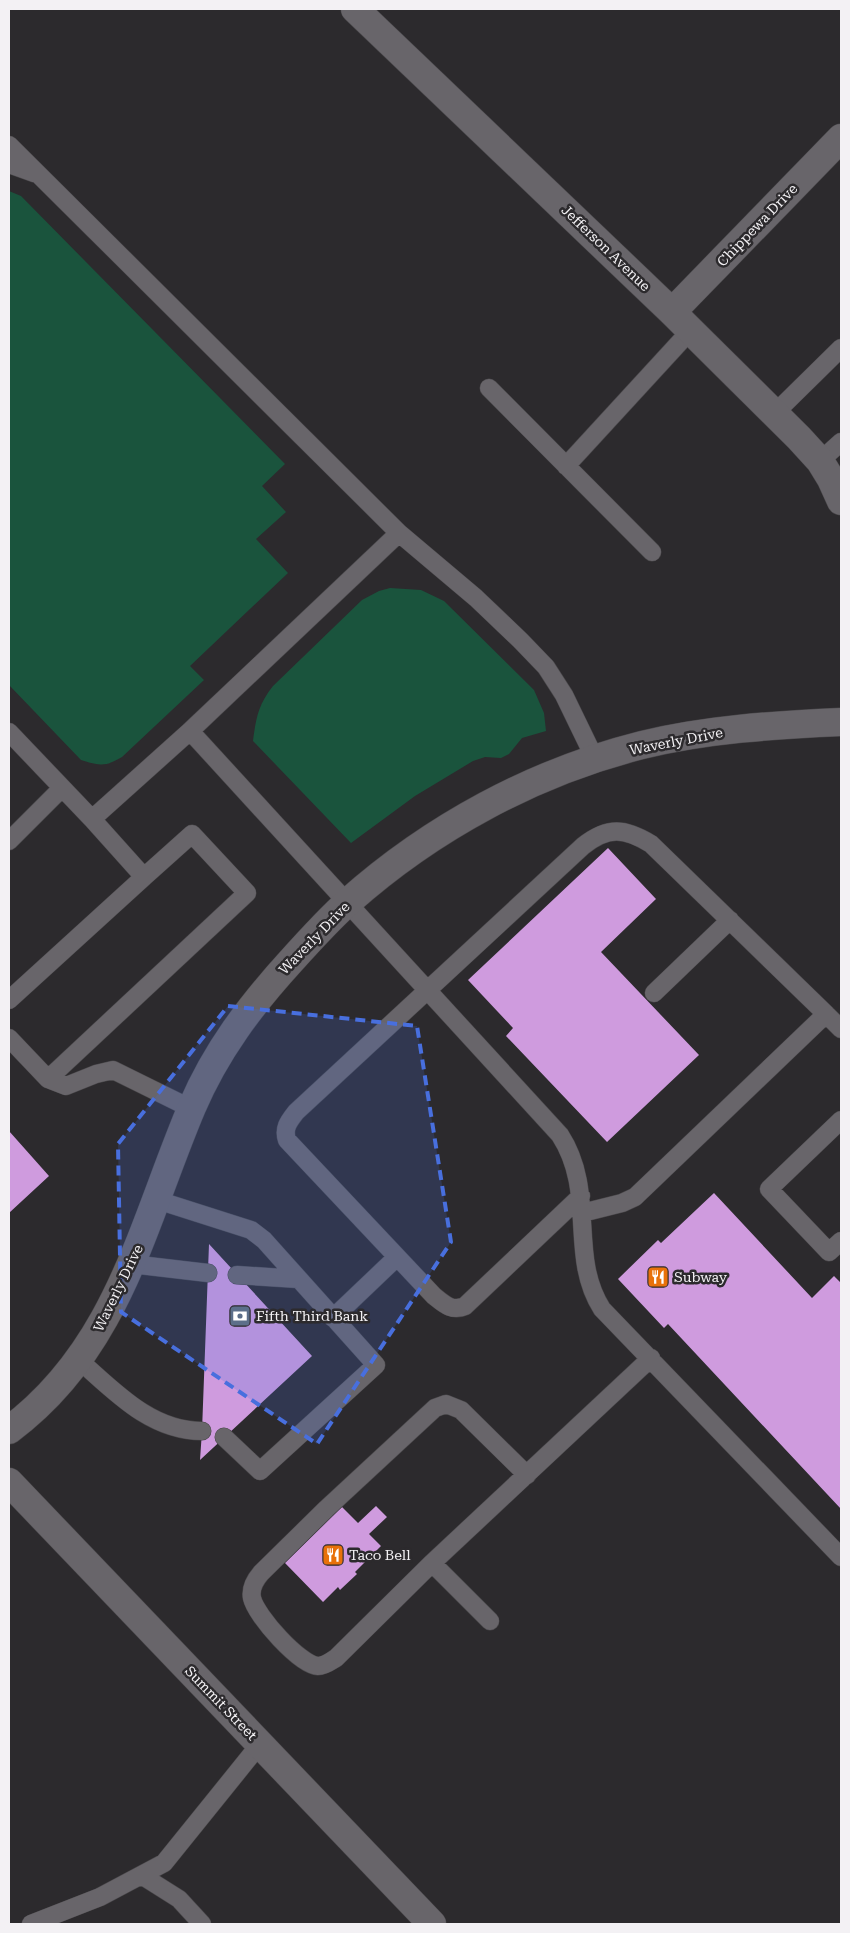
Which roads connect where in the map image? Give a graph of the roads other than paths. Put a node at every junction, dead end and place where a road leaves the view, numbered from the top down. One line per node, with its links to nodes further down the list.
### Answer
1 (355, 9): 6 (street, Jefferson Avenue)
2 (841, 138): 6 (street, Chippewa Drive)
3 (9, 145): 5 (lane)
4 (9, 164): 5 (lane)
5 (39, 176): 14 (lane)
6 (682, 321): 9 (street, Jefferson Avenue); 12 (lane)
7 (841, 348): 9 (lane)
8 (489, 388): 12 (lane)
9 (774, 414): 11 (street, Jefferson Avenue)
10 (841, 442): 11 (lane)
11 (820, 461): 13 (street, Jefferson Avenue)
12 (566, 466): 15 (lane)
13 (841, 501)
14 (399, 533): 17 (lane); 19 (lane)
15 (652, 552)
16 (841, 722): 19 (street, Waverly Drive)
17 (190, 730): 21 (lane); 24 (lane)
18 (9, 732): 20 (lane)
19 (595, 759): 24 (street, Waverly Drive)
20 (62, 788): 21 (lane); 22 (lane)
21 (92, 819): 23 (lane)
22 (9, 840)
23 (144, 877): 28 (lane); 32 (lane)
24 (348, 902): 26 (lane); 33 (street, Waverly Drive)
25 (730, 920): 26 (lane); 27 (lane); 29 (lane)
26 (427, 991): 36 (lane); 38 (lane)
27 (654, 993)
28 (9, 1000)
29 (826, 1014): 30 (lane); 36 (lane)
30 (841, 1029)
31 (9, 1038): 32 (lane)
32 (48, 1079): 33 (lane)
33 (192, 1109): 35 (street, Waverly Drive)
34 (841, 1120): 37 (lane)
35 (157, 1200): 39 (street, Waverly Drive); 42 (lane)
36 (582, 1205): 38 (lane); 44 (lane)
37 (841, 1241)
38 (397, 1257): 43 (lane)
39 (131, 1264): 40 (lane); 45 (street, Waverly Drive)
40 (208, 1273)
41 (237, 1275): 42 (lane)
42 (298, 1279): 43 (lane)
43 (333, 1318): 48 (lane)
44 (651, 1358): 49 (lane); 51 (lane)
45 (79, 1360): 46 (street, Waverly Drive); 47 (lane)
46 (9, 1430)
47 (202, 1431)
48 (224, 1437)
49 (526, 1475): 52 (lane); 52 (lane)
50 (9, 1482): 54 (street, Summit Street)
51 (841, 1557)
52 (432, 1563): 53 (lane)
53 (490, 1621)
54 (260, 1744): 55 (lane); 58 (street, Summit Street)
55 (141, 1875): 56 (lane); 57 (lane)
56 (31, 1924)
57 (202, 1924)
58 (432, 1924)

